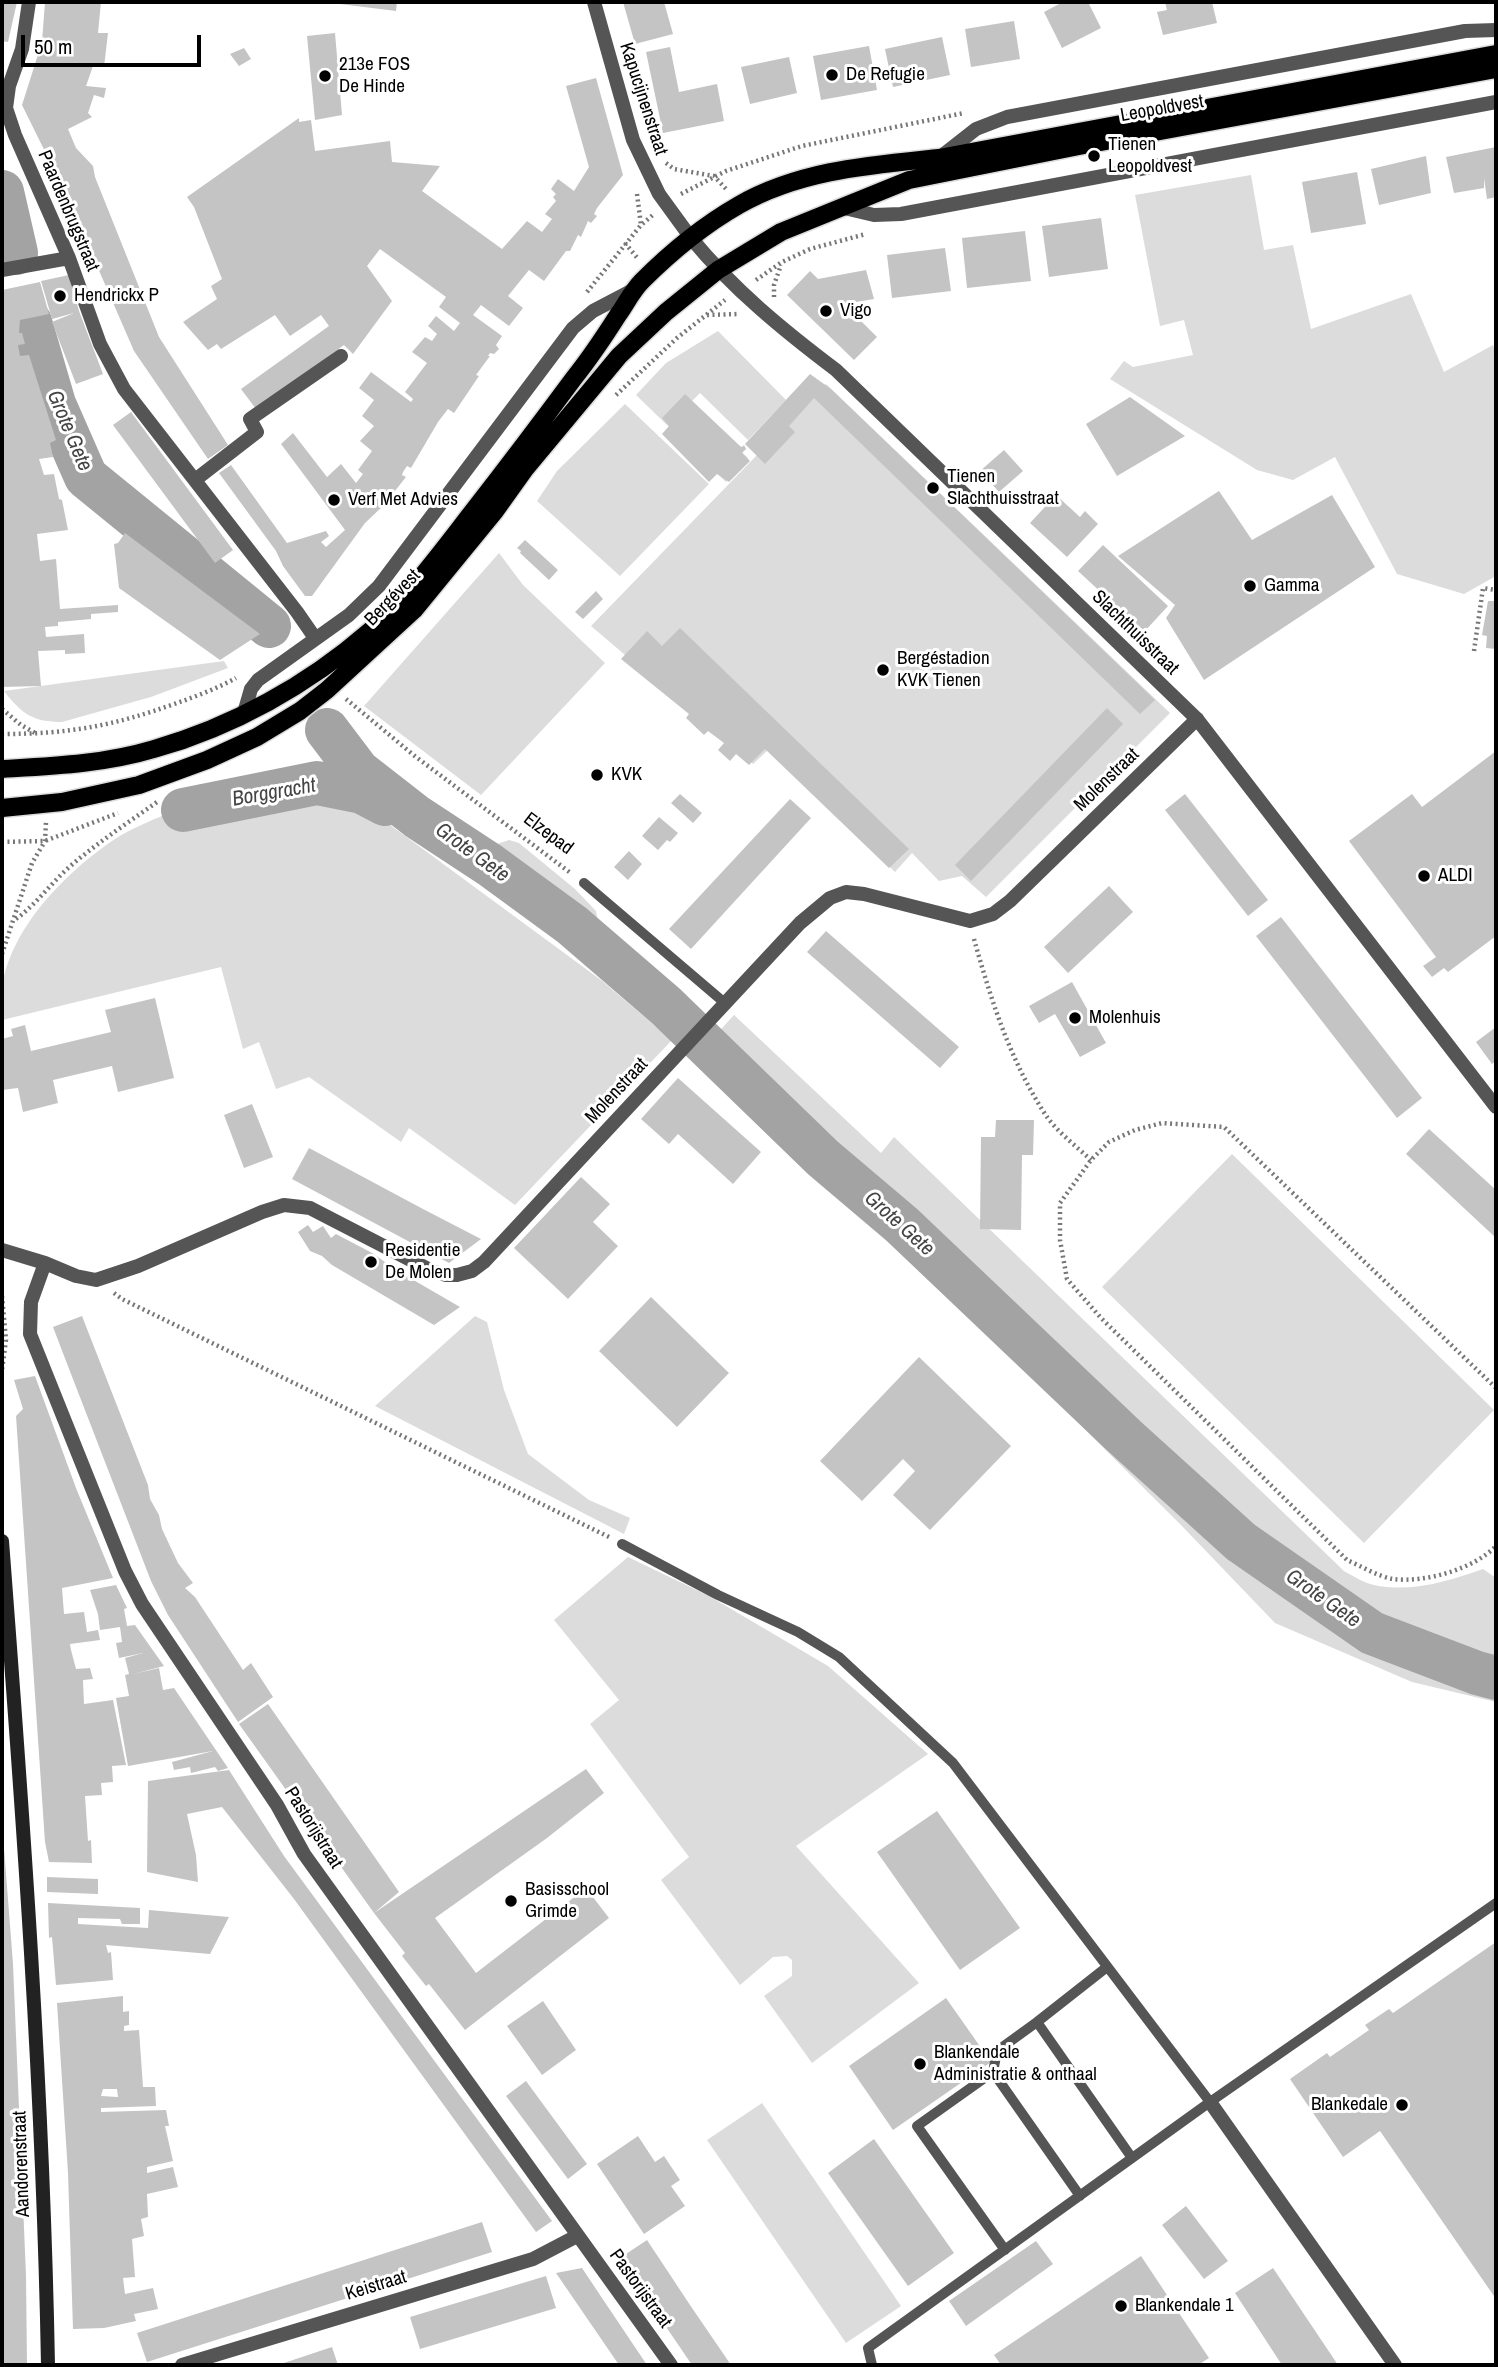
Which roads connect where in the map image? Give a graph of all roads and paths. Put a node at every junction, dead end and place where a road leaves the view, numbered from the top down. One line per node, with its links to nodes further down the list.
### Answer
1 (29, 2): 7 (street, Paardenbrugstraat)
2 (594, 2): 12 (street, Kapucijnenstraat)
3 (1496, 30): 8 (street, Leopoldvest)
4 (1496, 54): 8 (main road, Leopoldvest)
5 (1496, 69): 11 (main road, Leopoldvest)
6 (1496, 102): 11 (street)
7 (8, 138): 13 (street, Paardenbrugstraat)
8 (939, 158): 12 (main road, Leopoldvest)
9 (664, 162): 10 (path)
10 (727, 190)
11 (839, 207): 16 (main road, Leopoldvest)
12 (691, 238): 16 (street, Slachthuisstraat); 17 (main road, Bergévest)
13 (69, 258): 15 (street); 20 (street, Paardenbrugstraat)
14 (782, 262): 18 (path)
15 (2, 270)
16 (718, 270): 18 (street, Slachthuisstraat); 33 (main road, Bergévest)
17 (636, 289): 22 (street, Bergévest); 27 (main road, Bergévest)
18 (775, 322): 28 (street, Slachthuisstraat)
19 (341, 356): 20 (street)
20 (195, 480): 22 (street, Paardenbrugstraat)
21 (1496, 590): 23 (path)
22 (315, 638): 27 (street, Bergévest)
23 (1474, 650)
24 (246, 673): 30 (path)
25 (345, 699): 37 (path, Elzepad)
26 (2, 709): 30 (path)
27 (244, 713): 31 (main road, Bergévest)
28 (1197, 719): 39 (street, Molenstraat); 42 (street, Slachthuisstraat)
29 (2, 734): 30 (path)
30 (38, 734)
31 (2, 769)
32 (139, 804): 38 (path)
33 (2, 808)
34 (128, 809): 35 (path)
35 (45, 841): 36 (path); 38 (path)
36 (2, 842)
37 (584, 883): 41 (lane)
38 (15, 919): 40 (path)
39 (970, 921): 41 (street, Molenstraat); 43 (path)
40 (2, 954)
41 (726, 1004): 46 (street, Molenstraat)
42 (1496, 1107)
43 (1091, 1160): 49 (path); 52 (path)
44 (2, 1250): 45 (street)
45 (45, 1263): 46 (street); 60 (street, Pastorijstraat)
46 (96, 1280): 51 (path)
47 (2, 1296): 48 (path)
48 (2, 1370)
49 (1496, 1388)
50 (2, 1541): 62 (main road, Aandorenstraat)
51 (622, 1544): 54 (lane)
52 (1496, 1546)
53 (1496, 1902): 57 (lane)
54 (1107, 1968): 55 (lane); 57 (lane)
55 (1037, 2022): 56 (lane); 58 (lane)
56 (993, 2072): 59 (lane); 61 (lane)
57 (1210, 2102): 58 (lane); 66 (street)
58 (1132, 2158): 59 (lane)
59 (1080, 2196): 61 (lane)
60 (577, 2236): 63 (street, Keistraat); 64 (street, Pastorijstraat)
61 (1004, 2250): 65 (lane)
62 (48, 2365)
63 (182, 2365)
64 (671, 2365)
65 (872, 2365)
66 (1395, 2365)

